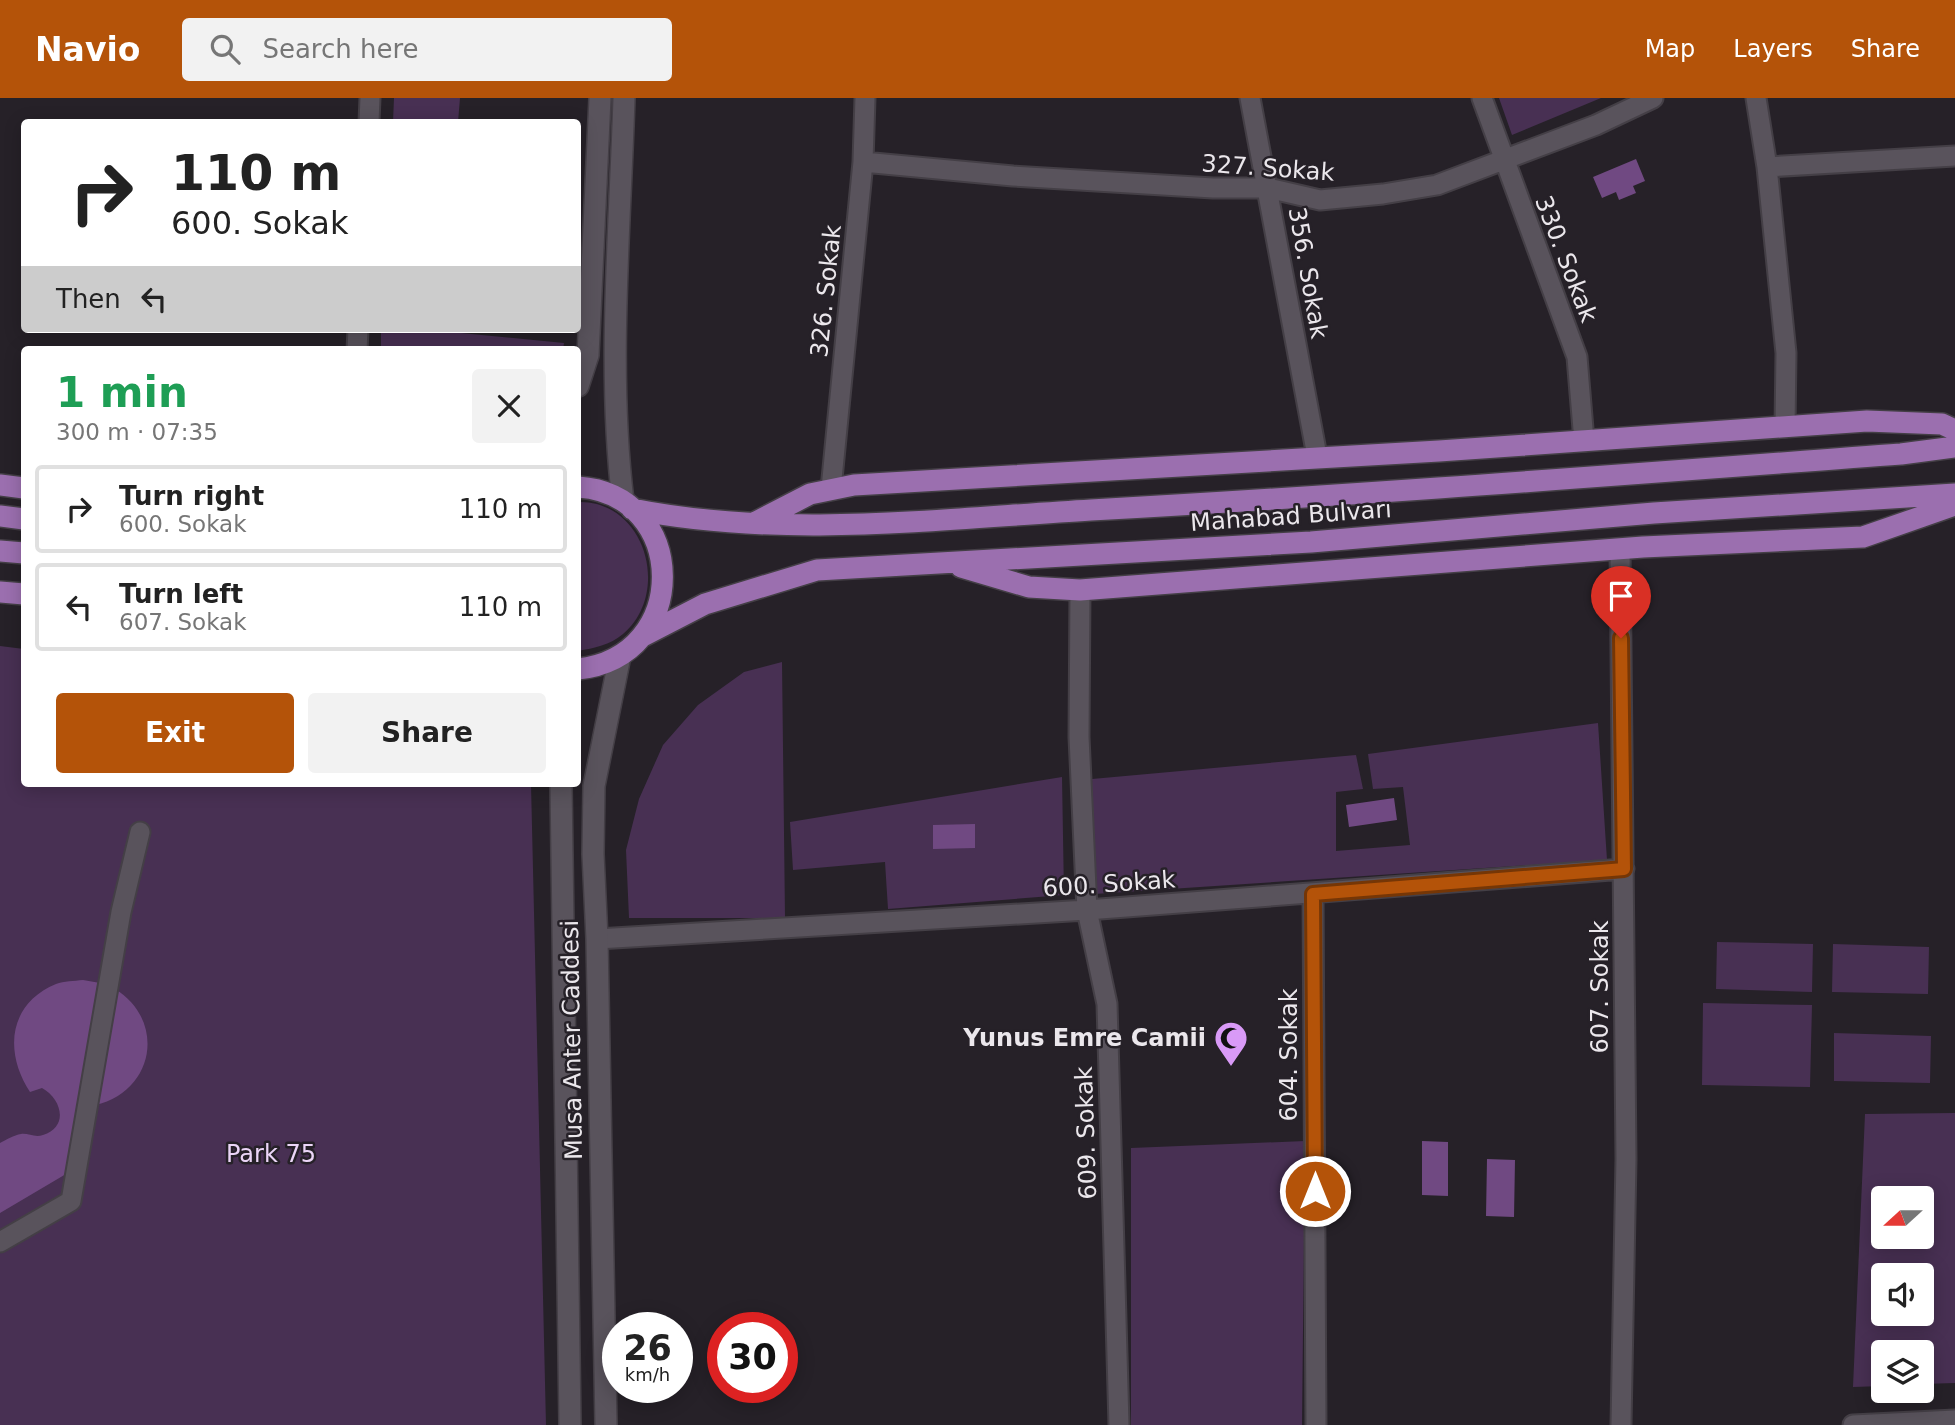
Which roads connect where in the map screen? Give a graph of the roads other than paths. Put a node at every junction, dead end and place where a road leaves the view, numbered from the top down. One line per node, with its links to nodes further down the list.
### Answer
1 (370, 98): 9 (street)
2 (600, 98): 15 (main road)
3 (624, 98): 26 (main road)
4 (865, 98): 12 (street, 326. Sokak)
5 (1250, 98): 14 (street, 356. Sokak)
6 (1482, 98): 11 (street, 330. Sokak)
7 (1653, 98): 11 (street, 327. Sokak)
8 (1756, 98): 13 (street)
9 (369, 119)
10 (1955, 156): 13 (street)
11 (1503, 159): 14 (street, 327. Sokak); 18 (street, 330. Sokak)
12 (863, 162): 14 (street, 327. Sokak); 24 (street, 326. Sokak)
13 (1768, 167): 16 (street)
14 (1268, 188): 20 (street, 356. Sokak)
15 (581, 377)
16 (1786, 427): 17 (main road); 18 (main road)
17 (1955, 430)
18 (1584, 441): 20 (main road)
19 (1955, 447): 30 (main road, Mahabad Bulvarı)
20 (1317, 456): 24 (main road)
21 (0, 485): 22 (main road)
22 (21, 488)
23 (581, 488): 26 (main road, Mahabad Bulvarı)
24 (831, 489): 30 (main road)
25 (1955, 494): 34 (main road, Mahabad Bulvarı)
26 (627, 505): 30 (main road, Mahabad Bulvarı); 38 (main road)
27 (1955, 505): 31 (main road)
28 (0, 516): 29 (main road)
29 (21, 519)
30 (751, 525)
31 (1620, 549): 35 (main road); 43 (street, 607. Sokak)
32 (0, 551): 33 (main road)
33 (21, 553)
34 (946, 562): 35 (main road); 38 (main road, Mahabad Bulvarı)
35 (1080, 590): 45 (street, 609. Sokak)
36 (0, 592): 37 (main road)
37 (21, 594)
38 (643, 636): 39 (main road)
39 (620, 656): 40 (main road); 46 (main road, Musa Anter Caddesi)
40 (581, 667)
41 (561, 787): 49 (main road, Musa Anter Caddesi)
42 (140, 832): 47 (street)
43 (1624, 869): 44 (street, 600. Sokak); 53 (street, 607. Sokak)
44 (1313, 894): 45 (street, 600. Sokak); 52 (street, 604. Sokak)
45 (1087, 910): 46 (street, 600. Sokak); 51 (street, 609. Sokak)
46 (597, 939): 50 (main road, Musa Anter Caddesi)
47 (0, 1242)
48 (1955, 1420): 54 (street)
49 (570, 1425)
50 (606, 1425)
51 (1119, 1425)
52 (1316, 1425)
53 (1621, 1425)
54 (1853, 1425)

